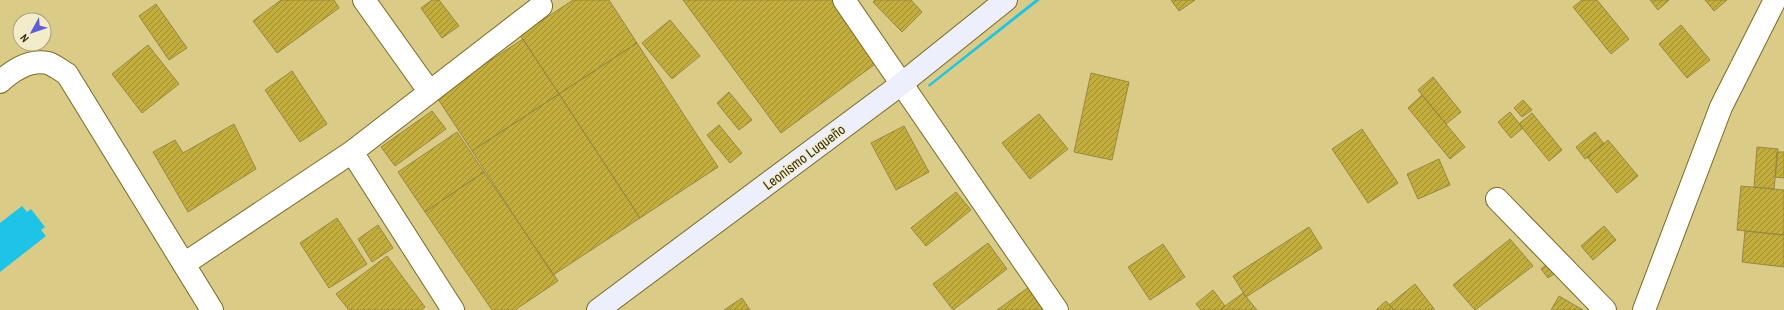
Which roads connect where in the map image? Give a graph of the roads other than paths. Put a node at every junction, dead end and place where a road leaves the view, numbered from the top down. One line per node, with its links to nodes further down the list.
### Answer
1 (364, 0): 8 (street)
2 (844, 0): 7 (street)
3 (1006, 0): 7 (street, Leonismo Luqueño)
4 (1775, 0): 17 (street)
5 (541, 6): 8 (street)
6 (0, 82): 11 (street)
7 (900, 85): 14 (street, Leonismo Luqueño); 15 (street)
8 (429, 91): 9 (street)
9 (352, 152): 11 (street); 13 (street)
10 (1497, 200): 16 (street)
11 (184, 264): 12 (street)
12 (212, 310)
13 (453, 310)
14 (598, 310)
15 (1056, 310)
16 (1605, 310)
17 (1644, 310)

